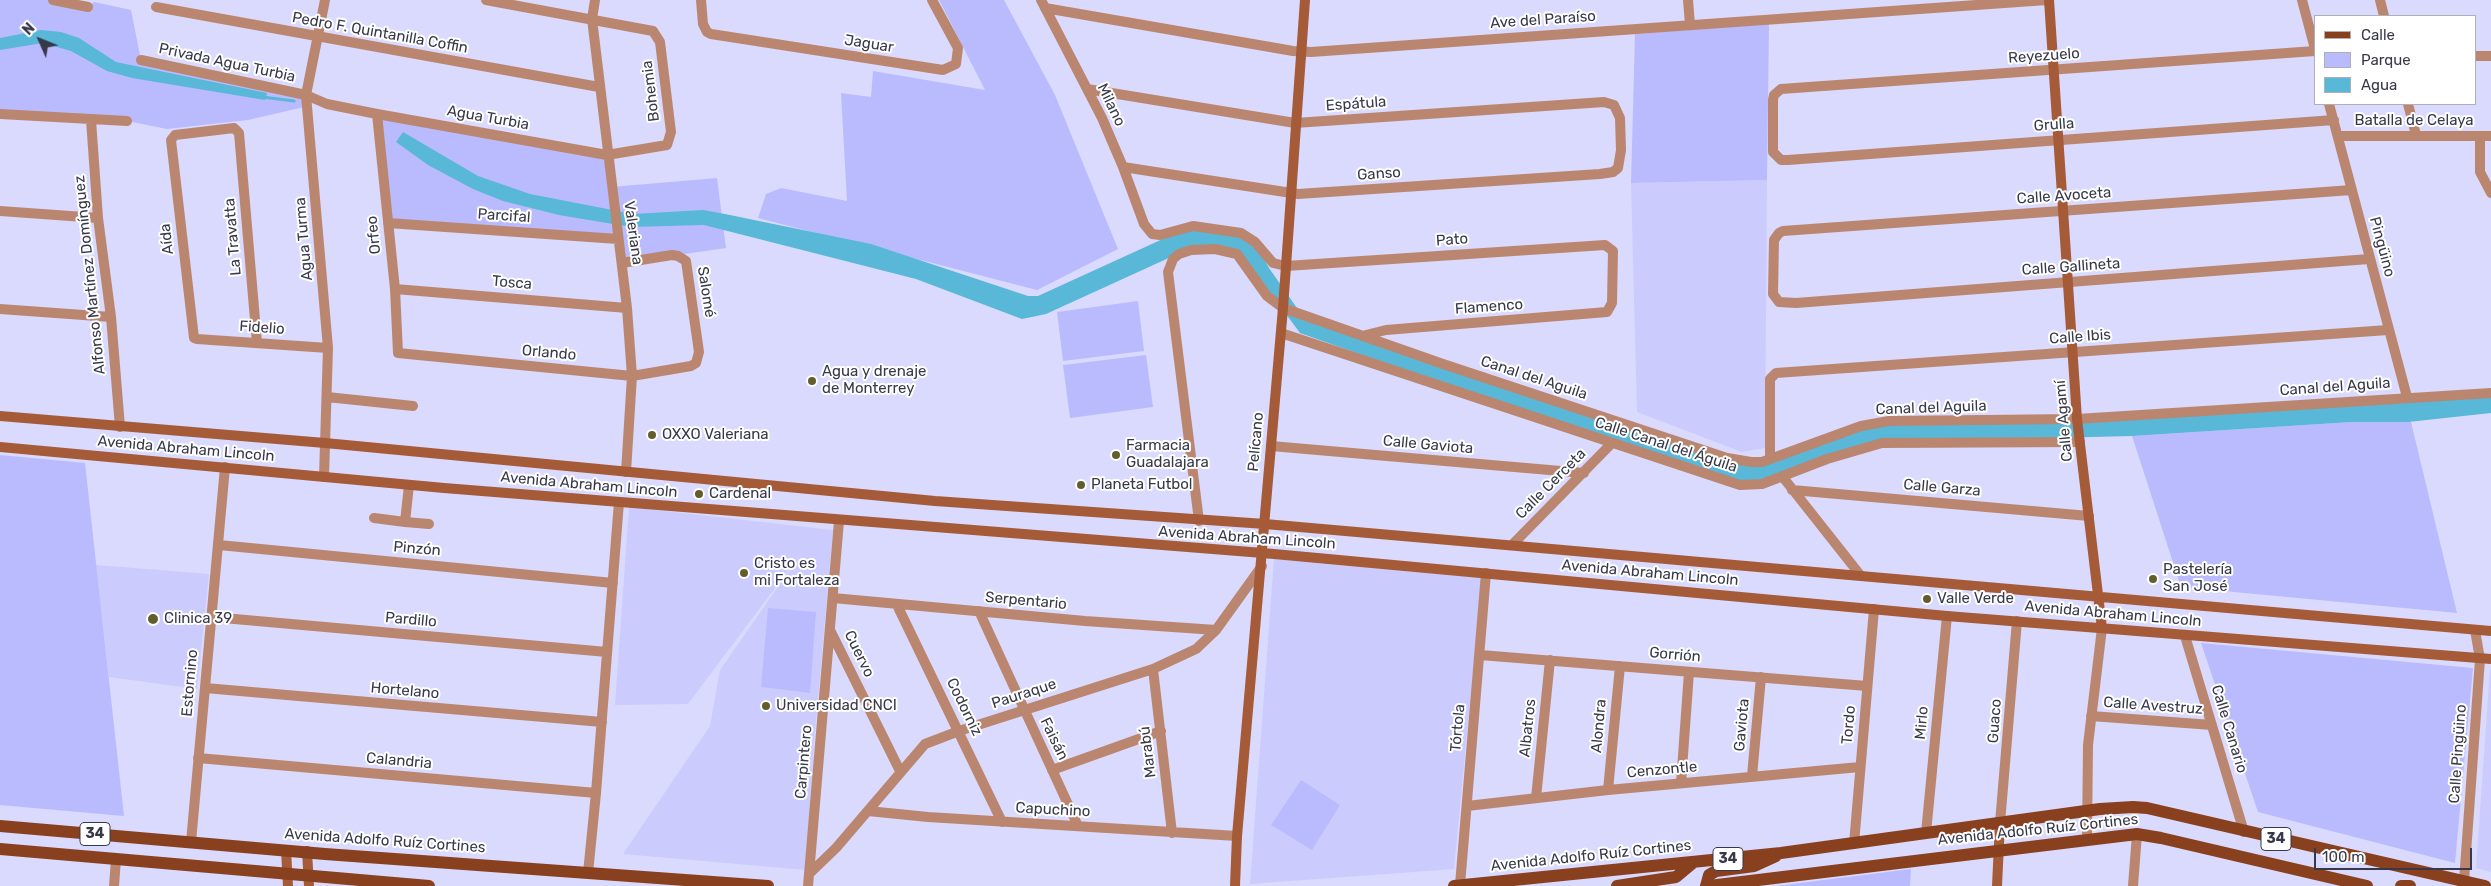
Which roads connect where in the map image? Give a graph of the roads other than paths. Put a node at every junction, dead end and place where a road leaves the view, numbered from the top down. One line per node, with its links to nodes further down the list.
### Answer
1 (53, 0): 12 (street)
2 (325, 0): 19 (street, Agua Turma)
3 (486, 0): 17 (street)
4 (595, 0): 17 (street, Valeriana)
5 (701, 0): 6 (street, Jaguar)
6 (930, 0)
7 (1305, 0): 22 (main road, Pelícano)
8 (1688, 0): 18 (street)
9 (2048, 0): 18 (street, Ave del Paraíso); 26 (main road, Calle Agamí)
10 (2302, 0): 20 (street)
11 (2380, 0): 16 (street)
12 (78, 2): 14 (street)
13 (1043, 4): 22 (street, Ave del Paraíso); 28 (street, Milano)
14 (88, 7)
15 (156, 7): 19 (street, Pedro F. Quintanilla Coffin)
16 (2384, 15)
17 (592, 20): 27 (street, Valeriana); 43 (street, Bohemia)
18 (1690, 25): 22 (street, Ave del Paraíso)
19 (318, 37): 27 (street, Pedro F. Quintanilla Coffin); 29 (street, Agua Turma)
20 (2314, 46)
21 (2314, 50): 26 (street, Reyezuelo)
22 (1302, 52): 37 (main road, Pelícano)
23 (2476, 56): 24 (street)
24 (2491, 56)
25 (141, 60): 29 (street, Privada Agua Turbia)
26 (2054, 70): 42 (main road, Calle Agamí); 46 (street, Reyezuelo)
27 (599, 88): 45 (street, Valeriana)
28 (1087, 89): 37 (street, Espátula); 47 (street, Milano)
29 (306, 95): 33 (street, Agua Turbia); 72 (street, Agua Turma)
30 (2329, 105): 35 (street, Pingüino)
31 (2408, 105): 39 (street)
32 (0, 114): 34 (street)
33 (377, 114): 45 (street, Agua Turbia); 54 (street, Orfeo)
34 (91, 120): 36 (street); 53 (street, Alfonso Martínez Domínguez)
35 (2334, 120): 40 (street, Pingüino); 42 (street, Grulla)
36 (128, 121)
37 (1295, 123): 44 (street, Espátula); 50 (main road, Pelícano)
38 (236, 129): 70 (street, Aída); 71 (street, La Travatta)
39 (2416, 135): 40 (street, Batalla de Celaya); 41 (street, Batalla de Celaya)
40 (2338, 136): 48 (street, Pingüino)
41 (2486, 136): 49 (street)
42 (2058, 140): 46 (street, Grulla); 52 (main road, Calle Agamí)
43 (667, 146): 45 (street, Agua Turbia)
44 (1621, 150): 50 (street, Ganso)
45 (607, 155): 55 (street, Valeriana)
46 (1777, 157)
47 (1123, 167): 50 (street, Ganso); 58 (street, Milano)
48 (2352, 190): 52 (street, Calle Avoceta); 56 (street, Pingüino)
49 (2491, 193)
50 (1290, 194): 58 (main road, Pelícano)
51 (0, 211): 53 (street)
52 (2064, 211): 59 (main road, Calle Agamí); 61 (street, Calle Avoceta)
53 (98, 218): 66 (street, Alfonso Martínez Domínguez)
54 (388, 224): 55 (street, Parcifal); 60 (street, Orfeo)
55 (618, 239): 57 (street, Valeriana)
56 (2369, 259): 59 (street, Calle Gallineta); 67 (street, Pingüino)
57 (622, 263): 63 (street, Valeriana); 75 (street, Salomé)
58 (1286, 266): 62 (street, Pato); 64 (main road, Pelícano)
59 (2068, 283): 61 (street, Calle Gallineta); 74 (main road, Calle Agamí)
60 (395, 289): 63 (street, Tosca); 73 (street, Orfeo)
61 (1775, 299)
62 (1612, 303): 69 (street, Flamenco)
63 (627, 308): 76 (street, Valeriana)
64 (1283, 308): 68 (main road, Pelícano); 69 (street, Canal del Aguila); 101 (street)
65 (0, 309): 66 (street)
66 (111, 317): 83 (street, Alfonso Martínez Domínguez)
67 (2388, 330): 74 (street, Calle Ibis); 79 (street, Pingüino)
68 (1281, 332): 86 (street, Calle Canal del Águila); 87 (main road, Pelícano)
69 (1362, 336): 89 (street, Canal del Aguila)
70 (194, 338): 71 (street, Fidelio)
71 (257, 343): 72 (street, Fidelio)
72 (328, 348): 78 (street, Agua Turma)
73 (398, 353): 76 (street, Orlando)
74 (2073, 353): 82 (main road, Calle Agamí); 89 (street, Calle Ibis)
75 (696, 363): 76 (street, Orlando)
76 (632, 376): 91 (street, Valeriana)
77 (2491, 393): 79 (street, Canal del Aguila)
78 (327, 397): 80 (street); 85 (street, Agua Turma)
79 (2407, 397): 82 (street, Canal del Aguila)
80 (413, 406)
81 (0, 416): 83 (main road)
82 (2078, 422): 84 (main road, Calle Agamí); 89 (street, Canal del Aguila)
83 (120, 427): 85 (main road)
84 (2080, 440): 93 (street, Calle Canal del Águila); 98 (main road, Calle Agamí)
85 (326, 443): 91 (main road); 94 (street, Agua Turma)
86 (1612, 443): 92 (street, Calle Cerceta); 93 (street, Calle Canal del Águila)
87 (1270, 446): 92 (street, Calle Gaviota); 104 (main road, Pelícano)
88 (0, 447): 90 (main road, Avenida Abraham Lincoln)
89 (1770, 459)
90 (225, 467): 94 (main road, Avenida Abraham Lincoln); 105 (street, Estornino)
91 (626, 472): 101 (main road)
92 (1584, 473): 106 (street, Calle Cerceta)
93 (1782, 476): 96 (street)
94 (324, 477): 95 (main road, Avenida Abraham Lincoln)
95 (408, 485): 97 (main road, Avenida Abraham Lincoln); 102 (street)
96 (1792, 490): 98 (street, Calle Garza); 110 (street)
97 (619, 502): 100 (main road, Avenida Abraham Lincoln); 111 (street)
98 (2089, 516): 112 (main road, Calle Agamí)
99 (374, 518): 102 (street)
100 (839, 521): 107 (main road, Avenida Abraham Lincoln); 113 (street, Carpintero)
101 (1199, 521): 104 (main road)
102 (405, 522): 103 (street)
103 (429, 524)
104 (1265, 524): 106 (main road); 107 (main road, Pelícano)
105 (219, 545): 111 (street, Pinzón); 118 (street, Estornino)
106 (1512, 545): 110 (main road)
107 (1263, 554): 108 (main road, Pelícano); 109 (main road, Avenida Abraham Lincoln)
108 (1262, 566): 121 (street, Pauraque); 163 (main road, Pelícano)
109 (1486, 572): 115 (main road, Avenida Abraham Lincoln); 127 (street, Tórtola)
110 (1861, 576): 112 (main road)
111 (613, 583): 126 (street)
112 (2098, 595): 120 (main road, Calle Agamí); 122 (main road)
113 (833, 598): 114 (street, Serpentario); 123 (street, Carpintero)
114 (897, 605): 116 (street, Serpentario); 141 (street, Codorniz)
115 (1874, 609): 117 (main road, Avenida Abraham Lincoln); 135 (street, Tordo)
116 (979, 612): 121 (street, Serpentario); 137 (street, Faisán)
117 (1947, 616): 119 (main road, Avenida Abraham Lincoln); 161 (street, Mirlo)
118 (212, 617): 126 (street, Pardillo); 136 (street, Estornino)
119 (2018, 621): 120 (main road, Avenida Abraham Lincoln); 156 (street, Guaco)
120 (2102, 628): 125 (main road, Avenida Abraham Lincoln); 138 (street, Calle Agamí)
121 (1216, 630): 132 (street, Pauraque)
122 (2475, 630): 124 (main road); 128 (street, Calle Pingüino)
123 (831, 631): 146 (street, Cuervo); 175 (street, Carpintero)
124 (2491, 631)
125 (2185, 636): 128 (main road, Avenida Abraham Lincoln); 140 (street, Calle Canario)
126 (607, 652): 139 (street)
127 (1480, 655): 130 (street, Gorrión); 152 (street, Tórtola)
128 (2480, 658): 129 (main road, Avenida Abraham Lincoln); 179 (street, Calle Pingüino)
129 (2491, 659)
130 (1550, 660): 131 (street, Gorrión); 151 (street, Albatros)
131 (1620, 666): 133 (street, Gorrión); 149 (street, Alondra)
132 (1153, 668): 137 (street, Pauraque); 142 (street, Marabú)
133 (1689, 672): 134 (street, Gorrión); 148 (street)
134 (1761, 677): 135 (street, Gorrión); 147 (street, Gaviota)
135 (1867, 686): 144 (street, Tordo)
136 (205, 688): 139 (street, Hortelano); 143 (street, Estornino)
137 (1024, 710): 141 (street, Pauraque); 145 (street, Faisán)
138 (2091, 716): 140 (street, Calle Avestruz); 154 (street, Calle Agamí)
139 (602, 722): 150 (street)
140 (2212, 725): 159 (street, Calle Canario)
141 (959, 731): 146 (street, Pauraque); 155 (street, Codorniz)
142 (1161, 731): 145 (street); 160 (street, Marabú)
143 (198, 758): 150 (street, Calandria); 165 (street, Estornino)
144 (1860, 767): 147 (street, Cenzontle); 166 (street, Tordo)
145 (1052, 770): 158 (street, Faisán)
146 (900, 771): 153 (street, Pauraque)
147 (1752, 776): 148 (street, Cenzontle)
148 (1681, 783): 149 (street, Cenzontle)
149 (1608, 790): 151 (street, Cenzontle)
150 (596, 793): 174 (street)
151 (1536, 798): 152 (street, Cenzontle)
152 (1467, 806): 180 (street, Tórtola)
153 (868, 811): 155 (street, Capuchino); 175 (street, Pauraque)
154 (2087, 811): 156 (main road, Avenida Adolfo Ruíz Cortines / 34); 159 (main road, 34); 164 (street, Calle Agamí)
155 (1002, 822): 158 (street, Capuchino)
156 (2000, 823): 161 (main road, Avenida Adolfo Ruíz Cortines / 34); 169 (main road)
157 (0, 826): 165 (main road, Avenida Adolfo Ruíz Cortines / 34)
158 (1078, 826): 160 (street, Capuchino)
159 (2244, 832): 179 (main road, 34)
160 (1172, 833): 163 (street, Capuchino)
161 (1926, 833): 166 (main road, Avenida Adolfo Ruíz Cortines / 34)
162 (2137, 834): 164 (main road, Avenida Adolfo Ruíz Cortines / 34); 190 (street); 191 (main road, Avenida Adolfo Ruíz Cortines / 34)
163 (1237, 836): 185 (main road, Pelícano)
164 (2088, 839): 169 (main road, Avenida Adolfo Ruíz Cortines / 34)
165 (191, 842): 168 (main road, Avenida Adolfo Ruíz Cortines / 34)
166 (1854, 844): 171 (main road, Avenida Adolfo Ruíz Cortines / 34)
167 (0, 849): 172 (main road, 34)
168 (286, 850): 170 (main road, Avenida Adolfo Ruíz Cortines / 34); 176 (main road)
169 (1999, 850): 188 (main road, Avenida Adolfo Ruíz Cortines / 34); 189 (main road)
170 (307, 852): 174 (main road, Avenida Adolfo Ruíz Cortines / 34); 177 (main road)
171 (1780, 853): 173 (main road, Avenida Adolfo Ruíz Cortines / 34); 188 (main road)
172 (116, 859): 176 (main road, 34); 181 (street)
173 (1694, 862): 180 (main road, Avenida Adolfo Ruíz Cortines / 34); 187 (main road)
174 (588, 873): 183 (main road, Avenida Adolfo Ruíz Cortines / 34)
175 (810, 874): 184 (street, Carpintero)
176 (287, 880): 177 (main road, 34)
177 (308, 881): 178 (main road, 34)
178 (364, 883): 182 (main road, 34)
179 (2463, 883): 194 (main road, 34)
180 (1460, 885): 186 (main road, Avenida Adolfo Ruíz Cortines / 34)
181 (114, 886)
182 (429, 886)
183 (768, 886)
184 (808, 886)
185 (1235, 886)
186 (1454, 886)
187 (1617, 886)
188 (1708, 886)
189 (1997, 886)
190 (2133, 886)
191 (2366, 886)
192 (2401, 886): 193 (main road)
193 (2410, 886)
194 (2485, 886)

